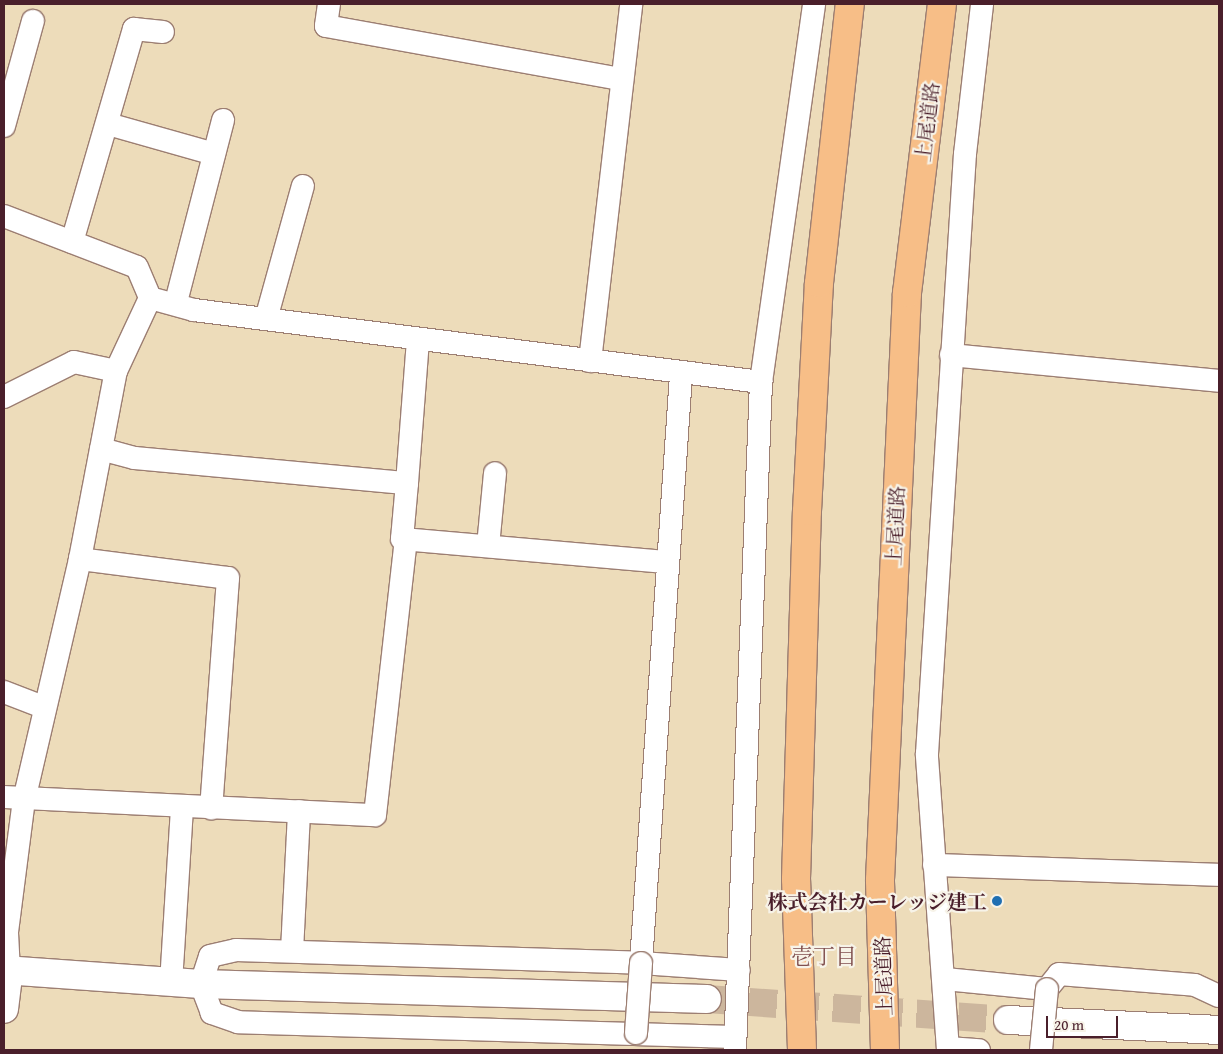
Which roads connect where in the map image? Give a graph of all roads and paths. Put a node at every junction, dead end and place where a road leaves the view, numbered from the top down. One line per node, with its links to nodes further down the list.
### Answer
1 (329, 4): 9 (street)
2 (631, 4): 9 (street)
3 (814, 4): 26 (street)
4 (850, 4): 59 (highway)
5 (942, 4): 60 (highway, 上尾道路)
6 (982, 4): 21 (street)
7 (33, 21): 12 (street)
8 (163, 32): 11 (street)
9 (622, 79): 22 (street)
10 (223, 120): 13 (street)
11 (108, 124): 13 (street); 16 (street)
12 (4, 126)
13 (214, 154): 18 (street)
14 (303, 186): 19 (street)
15 (4, 216): 16 (street)
16 (72, 242): 17 (street)
17 (150, 298): 18 (street); 23 (street)
18 (176, 302): 19 (street)
19 (266, 319): 20 (street)
20 (418, 339): 22 (street); 30 (street)
21 (951, 355): 25 (street); 41 (street)
22 (590, 362): 24 (street)
23 (116, 371): 27 (street); 28 (street)
24 (682, 375): 26 (street); 34 (street)
25 (1219, 381)
26 (761, 382): 46 (street)
27 (4, 397)
28 (100, 449): 30 (street); 33 (street)
29 (495, 472): 32 (street)
30 (406, 483): 31 (street)
31 (406, 539): 32 (street); 40 (street)
32 (488, 546): 34 (street)
33 (80, 559): 36 (street); 39 (street)
34 (666, 562): 44 (street)
35 (4, 692): 36 (street)
36 (43, 707): 37 (street)
37 (14, 798): 38 (street); 45 (street)
38 (182, 806): 39 (street); 48 (street)
39 (211, 808): 40 (street)
40 (299, 812): 43 (street)
41 (934, 865): 42 (street); 47 (street)
42 (1219, 875)
43 (292, 951): 44 (street); 49 (street)
44 (641, 962): 46 (street); 56 (street, bridge)
45 (6, 970): 48 (street); 53 (street)
46 (739, 970): 57 (street)
47 (945, 980): 50 (street); 58 (street)
48 (172, 983): 49 (street)
49 (201, 984): 52 (street); 56 (street)
50 (1047, 989): 51 (street); 62 (street, bridge)
51 (1219, 996)
52 (707, 999)
53 (4, 1009)
54 (1008, 1020): 55 (street)
55 (1219, 1030)
56 (635, 1042): 57 (street)
57 (735, 1044)
58 (948, 1049): 61 (street)
59 (802, 1050)
60 (885, 1050)
61 (979, 1050)
62 (1040, 1050)

